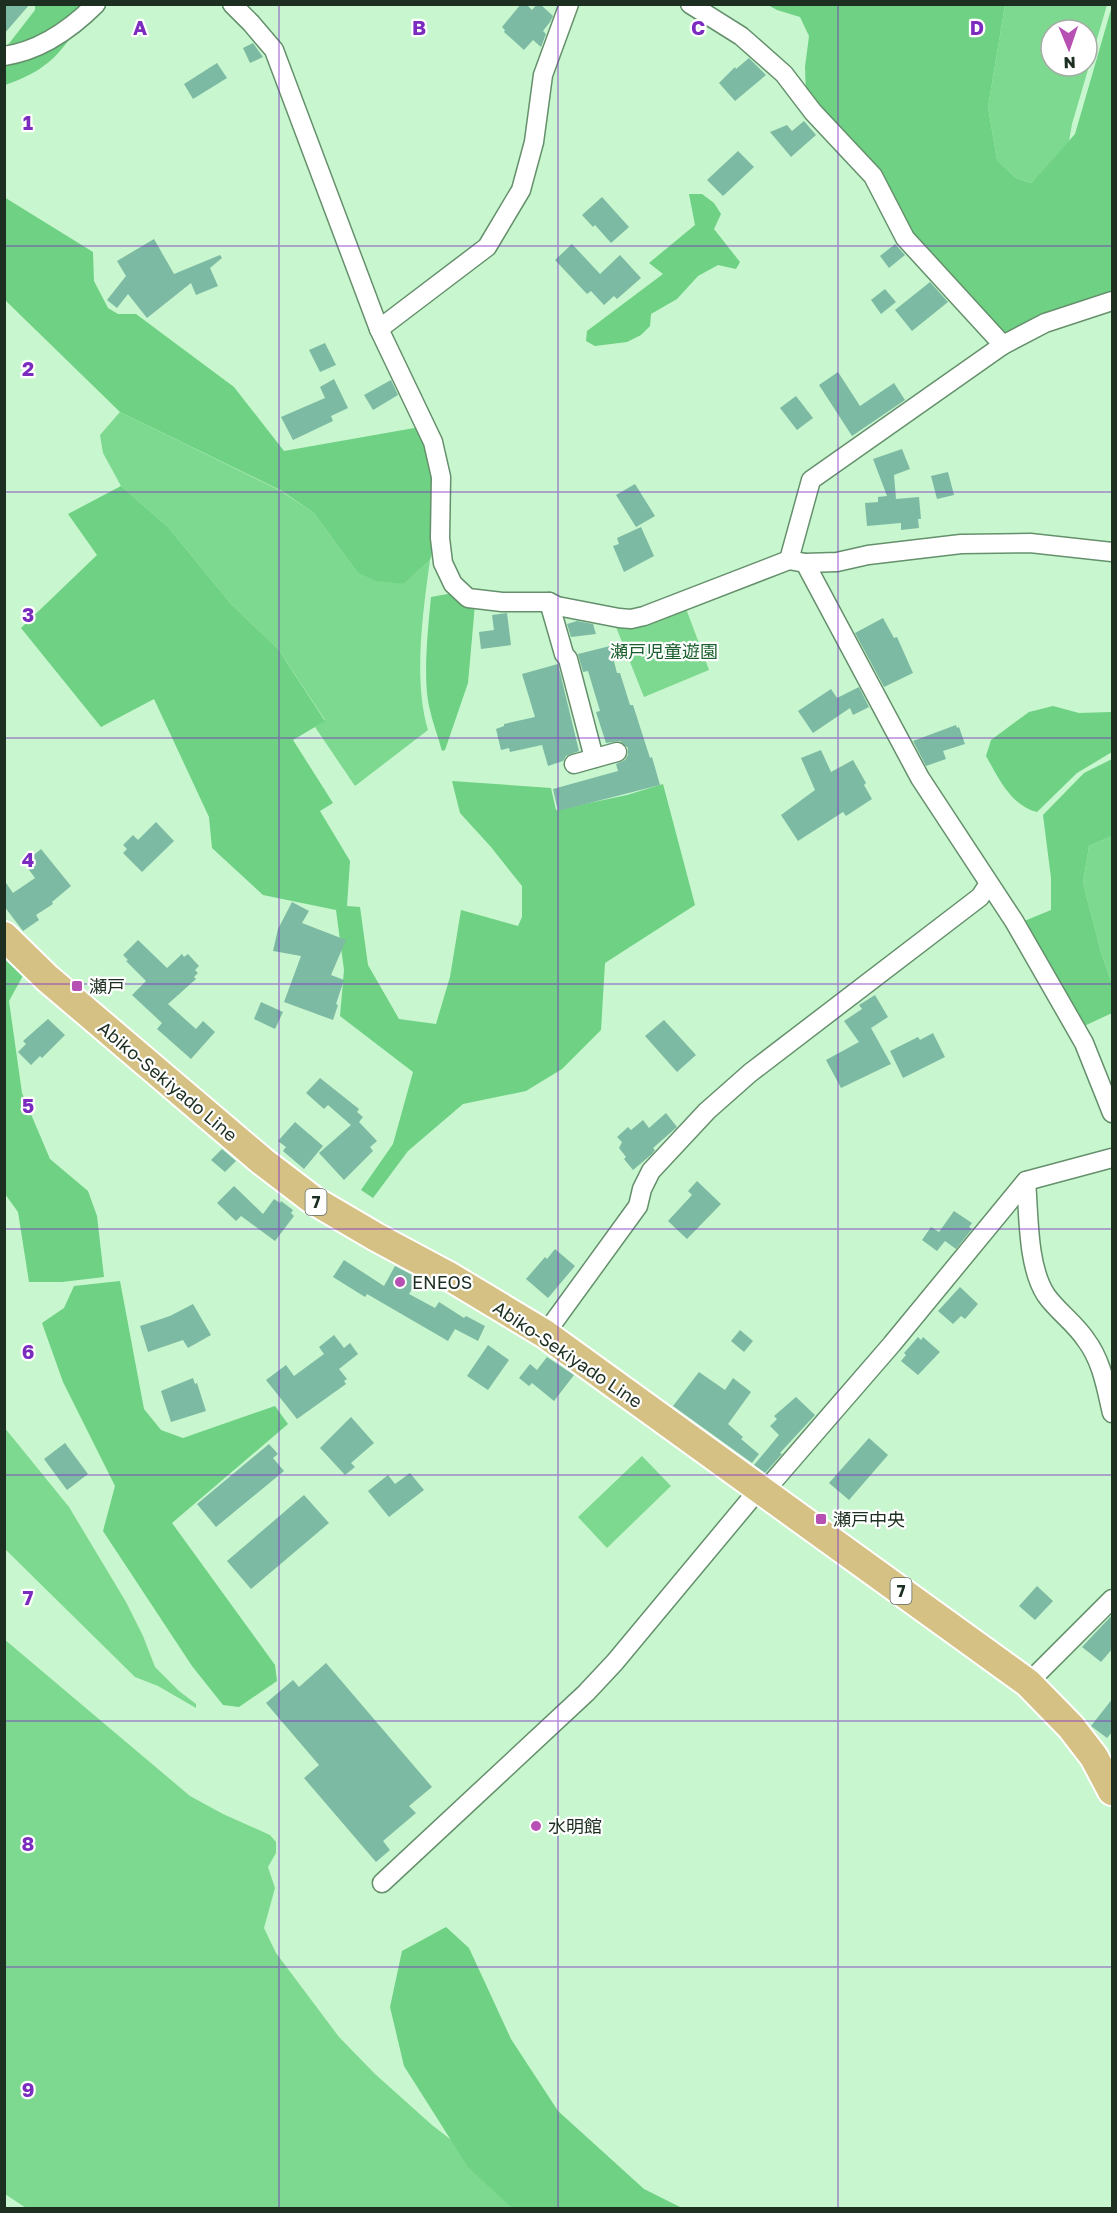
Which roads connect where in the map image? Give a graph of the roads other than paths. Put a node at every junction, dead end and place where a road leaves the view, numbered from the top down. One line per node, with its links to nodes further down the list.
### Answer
1 (96, 4): 5 (street)
2 (232, 4): 7 (street)
3 (569, 4): 7 (street)
4 (690, 4): 8 (street)
5 (4, 56)
6 (1113, 301): 8 (street)
7 (379, 329): 11 (street)
8 (1003, 345): 10 (street)
9 (1113, 552): 10 (street)
10 (797, 562): 11 (street); 15 (street)
11 (549, 602): 13 (street)
12 (617, 752): 13 (street)
13 (594, 758): 14 (street)
14 (574, 764)
15 (988, 885): 17 (street); 20 (street)
16 (4, 936): 20 (main road, Abiko-Sekiyado Line / 7)
17 (1113, 1113)
18 (1113, 1158): 19 (street)
19 (1026, 1181): 21 (street); 22 (street)
20 (545, 1334): 22 (main road, Abiko-Sekiyado Line / 7)
21 (1113, 1413)
22 (761, 1491): 24 (main road, Abiko-Sekiyado Line / 7); 26 (street)
23 (1113, 1599): 24 (street)
24 (1028, 1683): 25 (main road, Abiko-Sekiyado Line / 7)
25 (1113, 1791)
26 (382, 1882)

